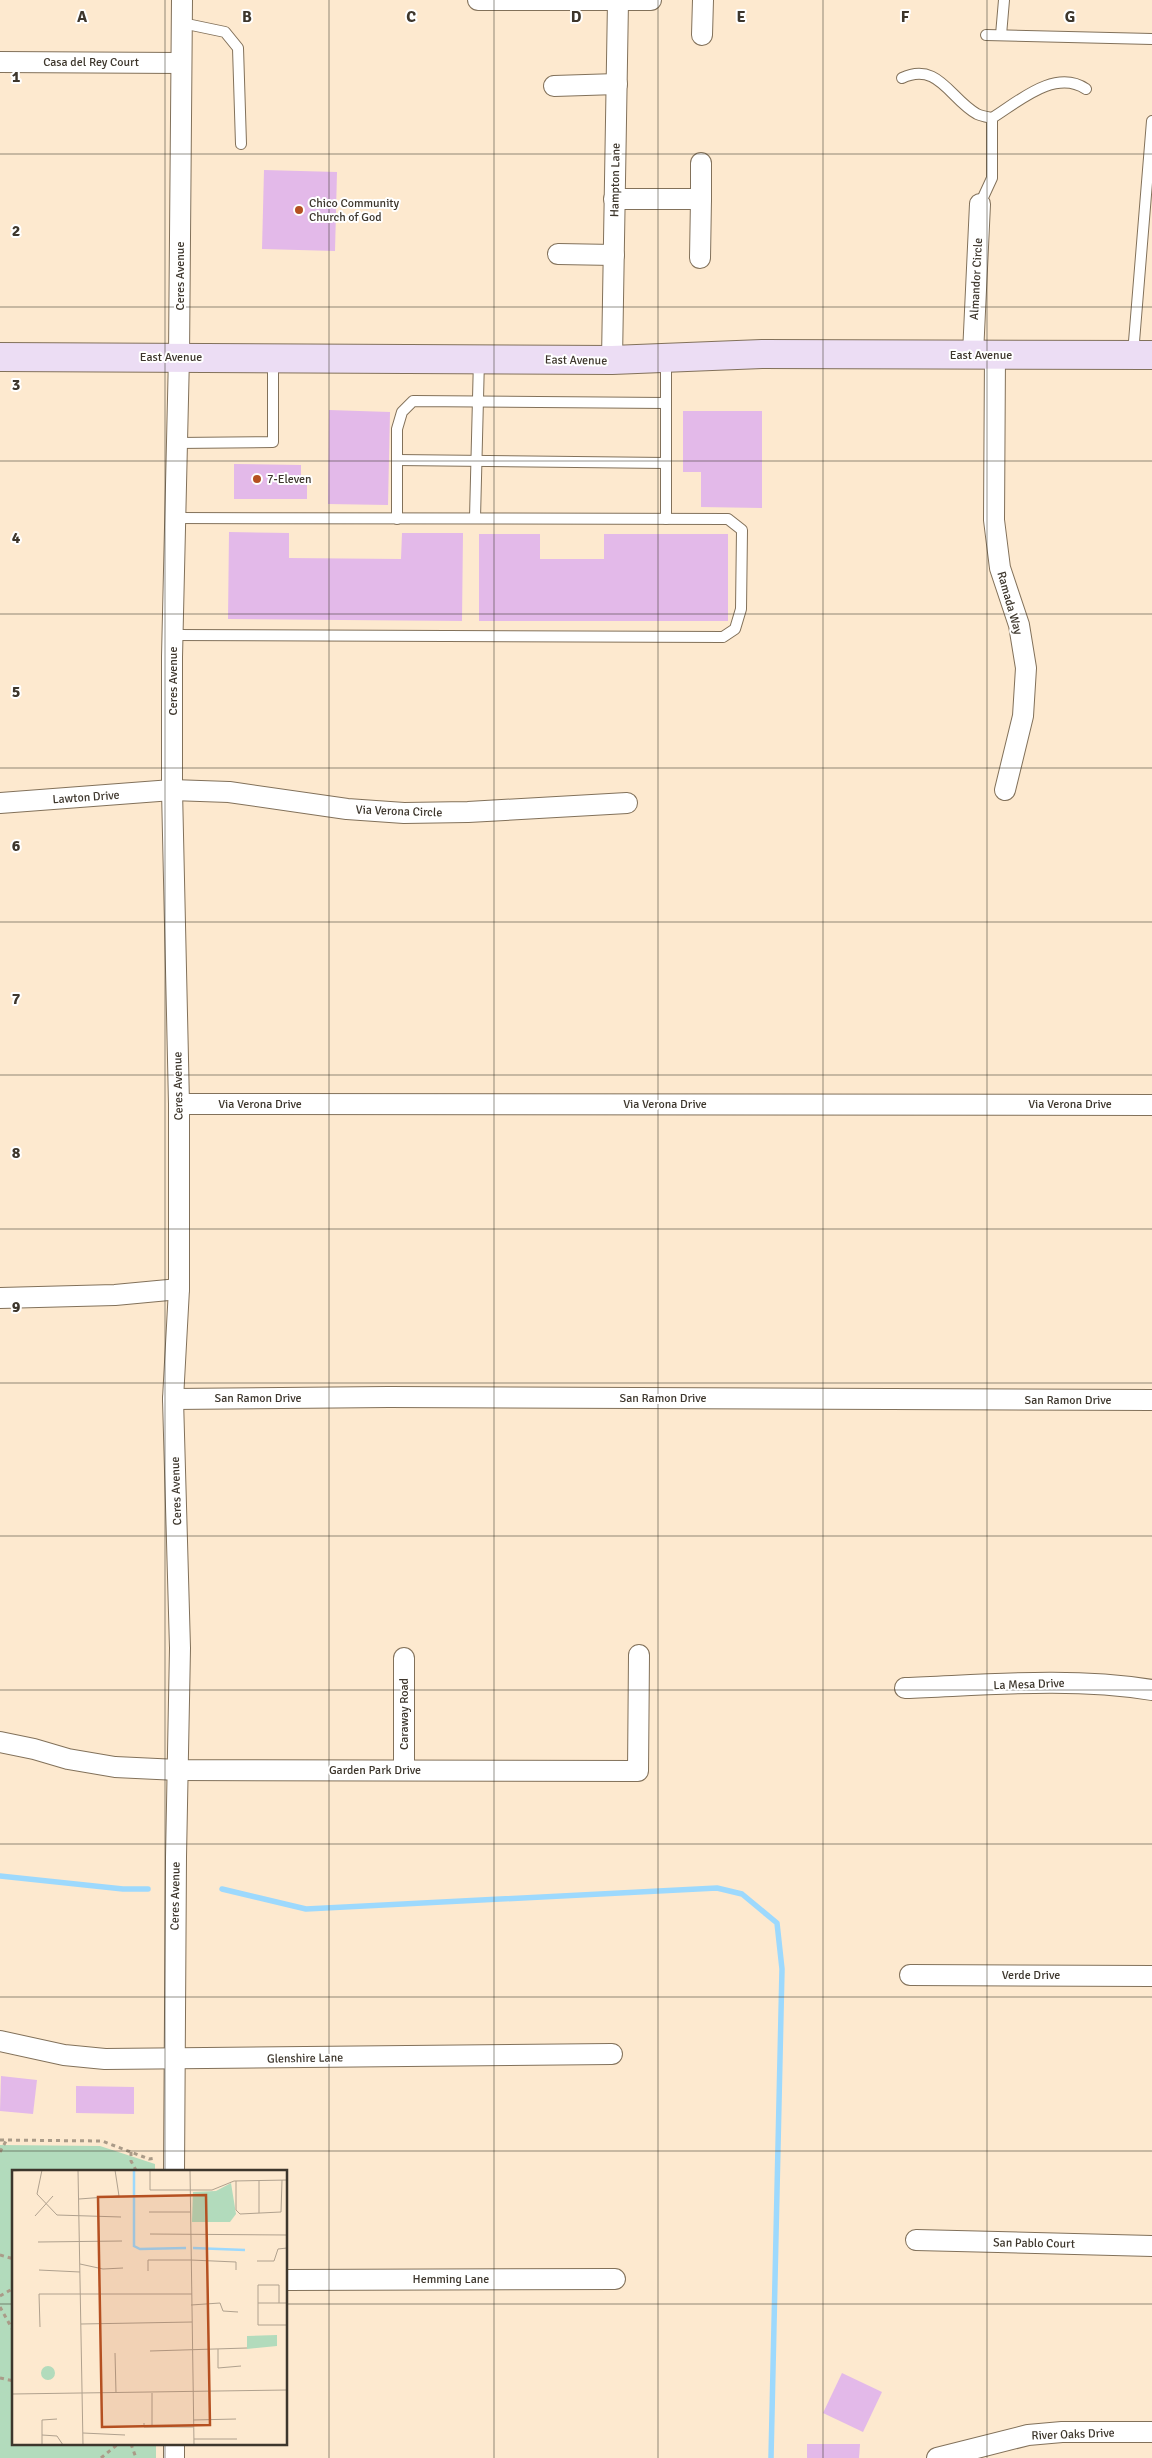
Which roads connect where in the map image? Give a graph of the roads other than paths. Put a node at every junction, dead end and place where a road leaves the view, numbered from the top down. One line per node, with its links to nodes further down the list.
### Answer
1 (182, 0): 8 (street, Ceres Avenue)
2 (478, 0): 3 (street)
3 (564, 0): 7 (street)
4 (651, 0): 7 (street)
5 (703, 0): 11 (street)
6 (1004, 0): 10 (lane)
7 (618, 1): 16 (street, Hampton Lane)
8 (182, 23): 14 (street, Ceres Avenue); 21 (lane)
9 (986, 34): 10 (lane)
10 (1002, 35): 12 (lane)
11 (702, 36)
12 (1152, 39)
13 (0, 62): 14 (street, Casa del Rey Court)
14 (181, 63): 31 (street, Ceres Avenue)
15 (902, 78): 19 (lane)
16 (617, 84): 17 (street); 24 (street, Hampton Lane)
17 (554, 86)
18 (1086, 89): 19 (lane)
19 (992, 118): 25 (lane)
20 (1152, 121): 30 (lane)
21 (241, 144)
22 (702, 163): 23 (street)
23 (701, 199): 24 (street); 28 (street)
24 (614, 200): 27 (street, Hampton Lane)
25 (980, 204): 29 (street, Almandor Circle)
26 (558, 254): 27 (street)
27 (614, 255): 36 (street, Hampton Lane)
28 (700, 258)
29 (984, 355): 30 (main road, East Avenue); 35 (main road, East Avenue); 49 (street, Ramada Way)
30 (1142, 355)
31 (179, 356): 32 (main road, East Avenue); 33 (main road, East Avenue); 39 (street, Ceres Avenue)
32 (0, 357)
33 (273, 357): 34 (main road, East Avenue); 39 (lane)
34 (479, 358): 36 (main road, East Avenue); 37 (lane)
35 (666, 358): 36 (main road, East Avenue); 38 (lane)
36 (612, 360)
37 (478, 401): 38 (lane); 40 (lane); 41 (lane)
38 (666, 403): 42 (lane)
39 (177, 443): 43 (street, Ceres Avenue)
40 (397, 460): 41 (lane); 46 (lane)
41 (477, 460): 42 (lane); 44 (lane)
42 (666, 463): 45 (lane)
43 (175, 518): 46 (lane); 47 (street, Ceres Avenue)
44 (475, 518): 45 (lane); 46 (lane)
45 (666, 518): 47 (lane)
46 (396, 519)
47 (173, 636): 48 (street, Ceres Avenue)
48 (172, 790): 50 (street, Lawton Drive); 51 (street, Via Verona Circle); 52 (street, Ceres Avenue)
49 (1005, 790)
50 (0, 803)
51 (627, 803)
52 (179, 1104): 53 (street, Via Verona Drive); 54 (street, Ceres Avenue)
53 (1152, 1104)
54 (178, 1289): 55 (street); 56 (street, Ceres Avenue)
55 (0, 1298)
56 (173, 1399): 57 (street, San Ramon Drive); 63 (street, Ceres Avenue)
57 (1152, 1400)
58 (638, 1655): 64 (street, Garden Park Drive)
59 (404, 1658): 64 (street, Caraway Road)
60 (905, 1688): 61 (street, La Mesa Drive)
61 (1152, 1690)
62 (0, 1742): 63 (street, Garden Park Drive)
63 (178, 1770): 64 (street, Garden Park Drive); 69 (street, Ceres Avenue)
64 (404, 1770)
65 (910, 1975): 66 (street, Verde Drive)
66 (1152, 1976)
67 (0, 2041): 69 (street, Glenshire Lane)
68 (612, 2054): 69 (street, Glenshire Lane)
69 (175, 2060): 70 (street, Ceres Avenue)
70 (174, 2165)
71 (916, 2240): 72 (street, San Pablo Court)
72 (1152, 2246)
73 (615, 2279): 74 (street, Hemming Lane)
74 (288, 2280)
75 (1152, 2432): 76 (street, River Oaks Drive)
76 (937, 2458)

